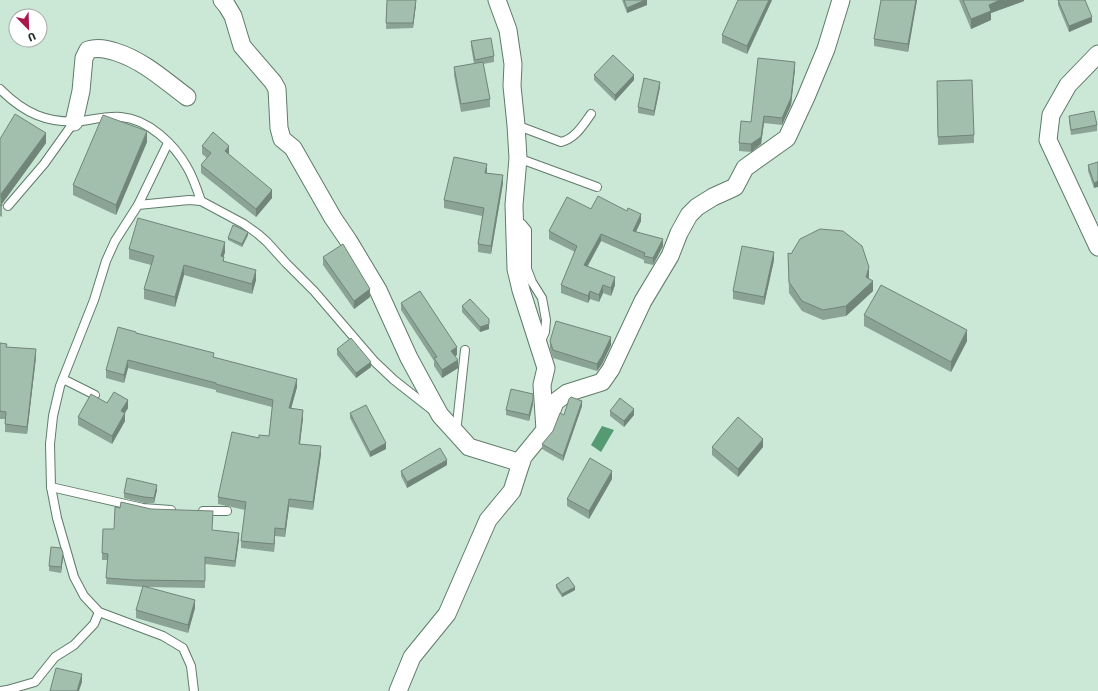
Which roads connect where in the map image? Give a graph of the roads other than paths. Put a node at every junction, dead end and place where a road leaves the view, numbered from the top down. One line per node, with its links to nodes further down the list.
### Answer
1 (222, 0): 20 (street)
2 (497, 0): 9 (street)
3 (841, 0): 21 (street)
4 (1098, 54): 16 (street)
5 (0, 89): 8 (lane)
6 (187, 97): 8 (street)
7 (591, 114): 9 (lane)
8 (74, 122): 10 (lane); 15 (lane)
9 (516, 125): 11 (street)
10 (168, 143): 13 (lane); 14 (lane)
11 (518, 158): 12 (lane); 21 (street)
12 (597, 187)
13 (201, 200): 14 (lane); 20 (lane)
14 (138, 205): 18 (lane)
15 (8, 206)
16 (1098, 246)
17 (465, 350): 22 (lane)
18 (63, 379): 19 (lane); 24 (lane)
19 (95, 395)
20 (440, 415): 22 (street)
21 (545, 430): 23 (street)
22 (456, 434): 23 (street)
23 (521, 464): 31 (street)
24 (51, 487): 25 (lane); 28 (lane)
25 (183, 511)
26 (198, 511): 27 (lane)
27 (227, 511)
28 (99, 612): 29 (lane); 30 (lane)
29 (0, 691)
30 (194, 691)
31 (398, 691)

